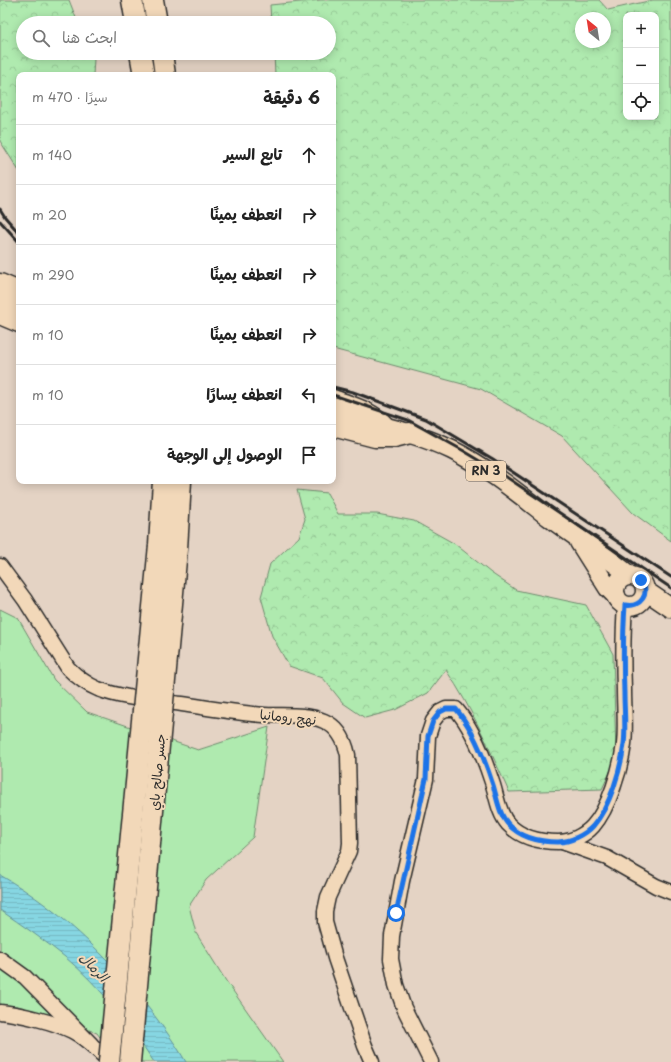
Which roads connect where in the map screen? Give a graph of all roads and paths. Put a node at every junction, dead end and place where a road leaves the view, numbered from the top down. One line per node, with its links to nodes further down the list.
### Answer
1 (132, 0): 3 (highway)
2 (153, 0): 4 (highway)
3 (135, 16)
4 (155, 16)
5 (141, 60): 7 (highway)
6 (163, 60): 8 (highway)
7 (143, 72)
8 (165, 72)
9 (0, 284): 10 (highway)
10 (16, 291)
11 (0, 298): 12 (main road)
12 (16, 306)
13 (0, 314): 14 (highway)
14 (16, 321)
15 (336, 405): 17 (highway)
16 (336, 427): 18 (highway)
17 (385, 427): 18 (main road, RN 3)
18 (410, 433): 23 (main road, RN 3)
19 (157, 484): 24 (highway, bridge)
20 (163, 484): 24 (highway, bridge)
21 (180, 484): 24 (highway, جسر صالح باي, bridge)
22 (188, 484): 24 (highway, bridge)
23 (575, 537): 26 (main road, RN 3); 28 (main road, RN 3)
24 (168, 547): 35 (highway, bridge); 36 (highway, جسر صالح باي, bridge)
25 (0, 566): 37 (street, نهج رومانيا)
26 (629, 575): 27 (main road); 28 (main road)
27 (646, 591): 28 (main road); 29 (main road)
28 (620, 601): 30 (street)
29 (671, 608)
30 (562, 842): 31 (street); 38 (street)
31 (671, 892)
32 (0, 959): 34 (street)
33 (0, 1012): 34 (street)
34 (91, 1044): 35 (street)
35 (110, 1062)
36 (130, 1062)
37 (372, 1062)
38 (431, 1062)

